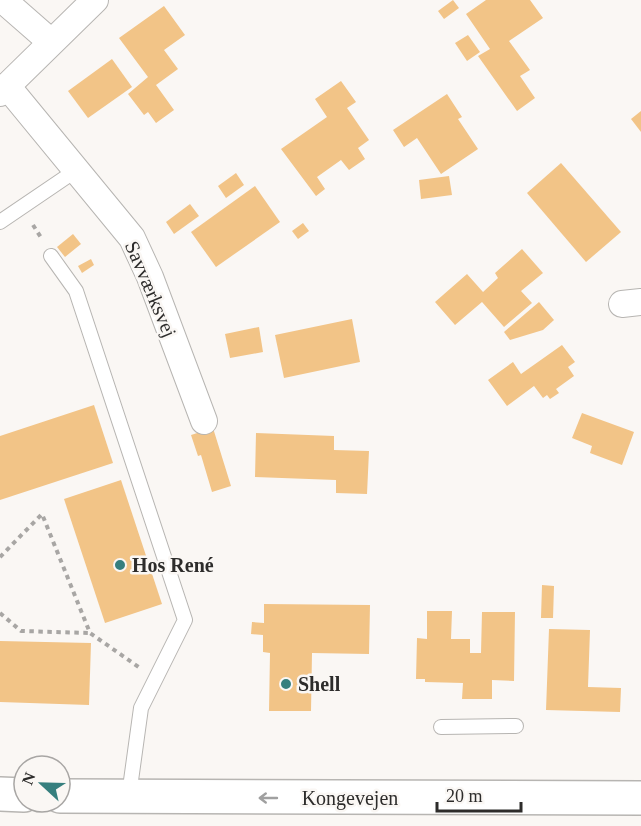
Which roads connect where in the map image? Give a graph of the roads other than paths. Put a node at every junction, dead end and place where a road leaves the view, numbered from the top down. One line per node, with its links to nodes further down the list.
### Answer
1 (3, 0): 3 (street)
2 (94, 0): 3 (street)
3 (51, 42): 4 (street)
4 (3, 90): 5 (street, Savværksvej)
5 (75, 171): 6 (lane); 8 (street, Savværksvej)
6 (0, 222)
7 (51, 256): 12 (lane)
8 (204, 421)
9 (516, 726): 10 (lane)
10 (441, 727)
11 (72, 796): 12 (main road, Kongevejen)
12 (129, 798): 13 (main road, Kongevejen, one-way to 12)
13 (641, 798)

